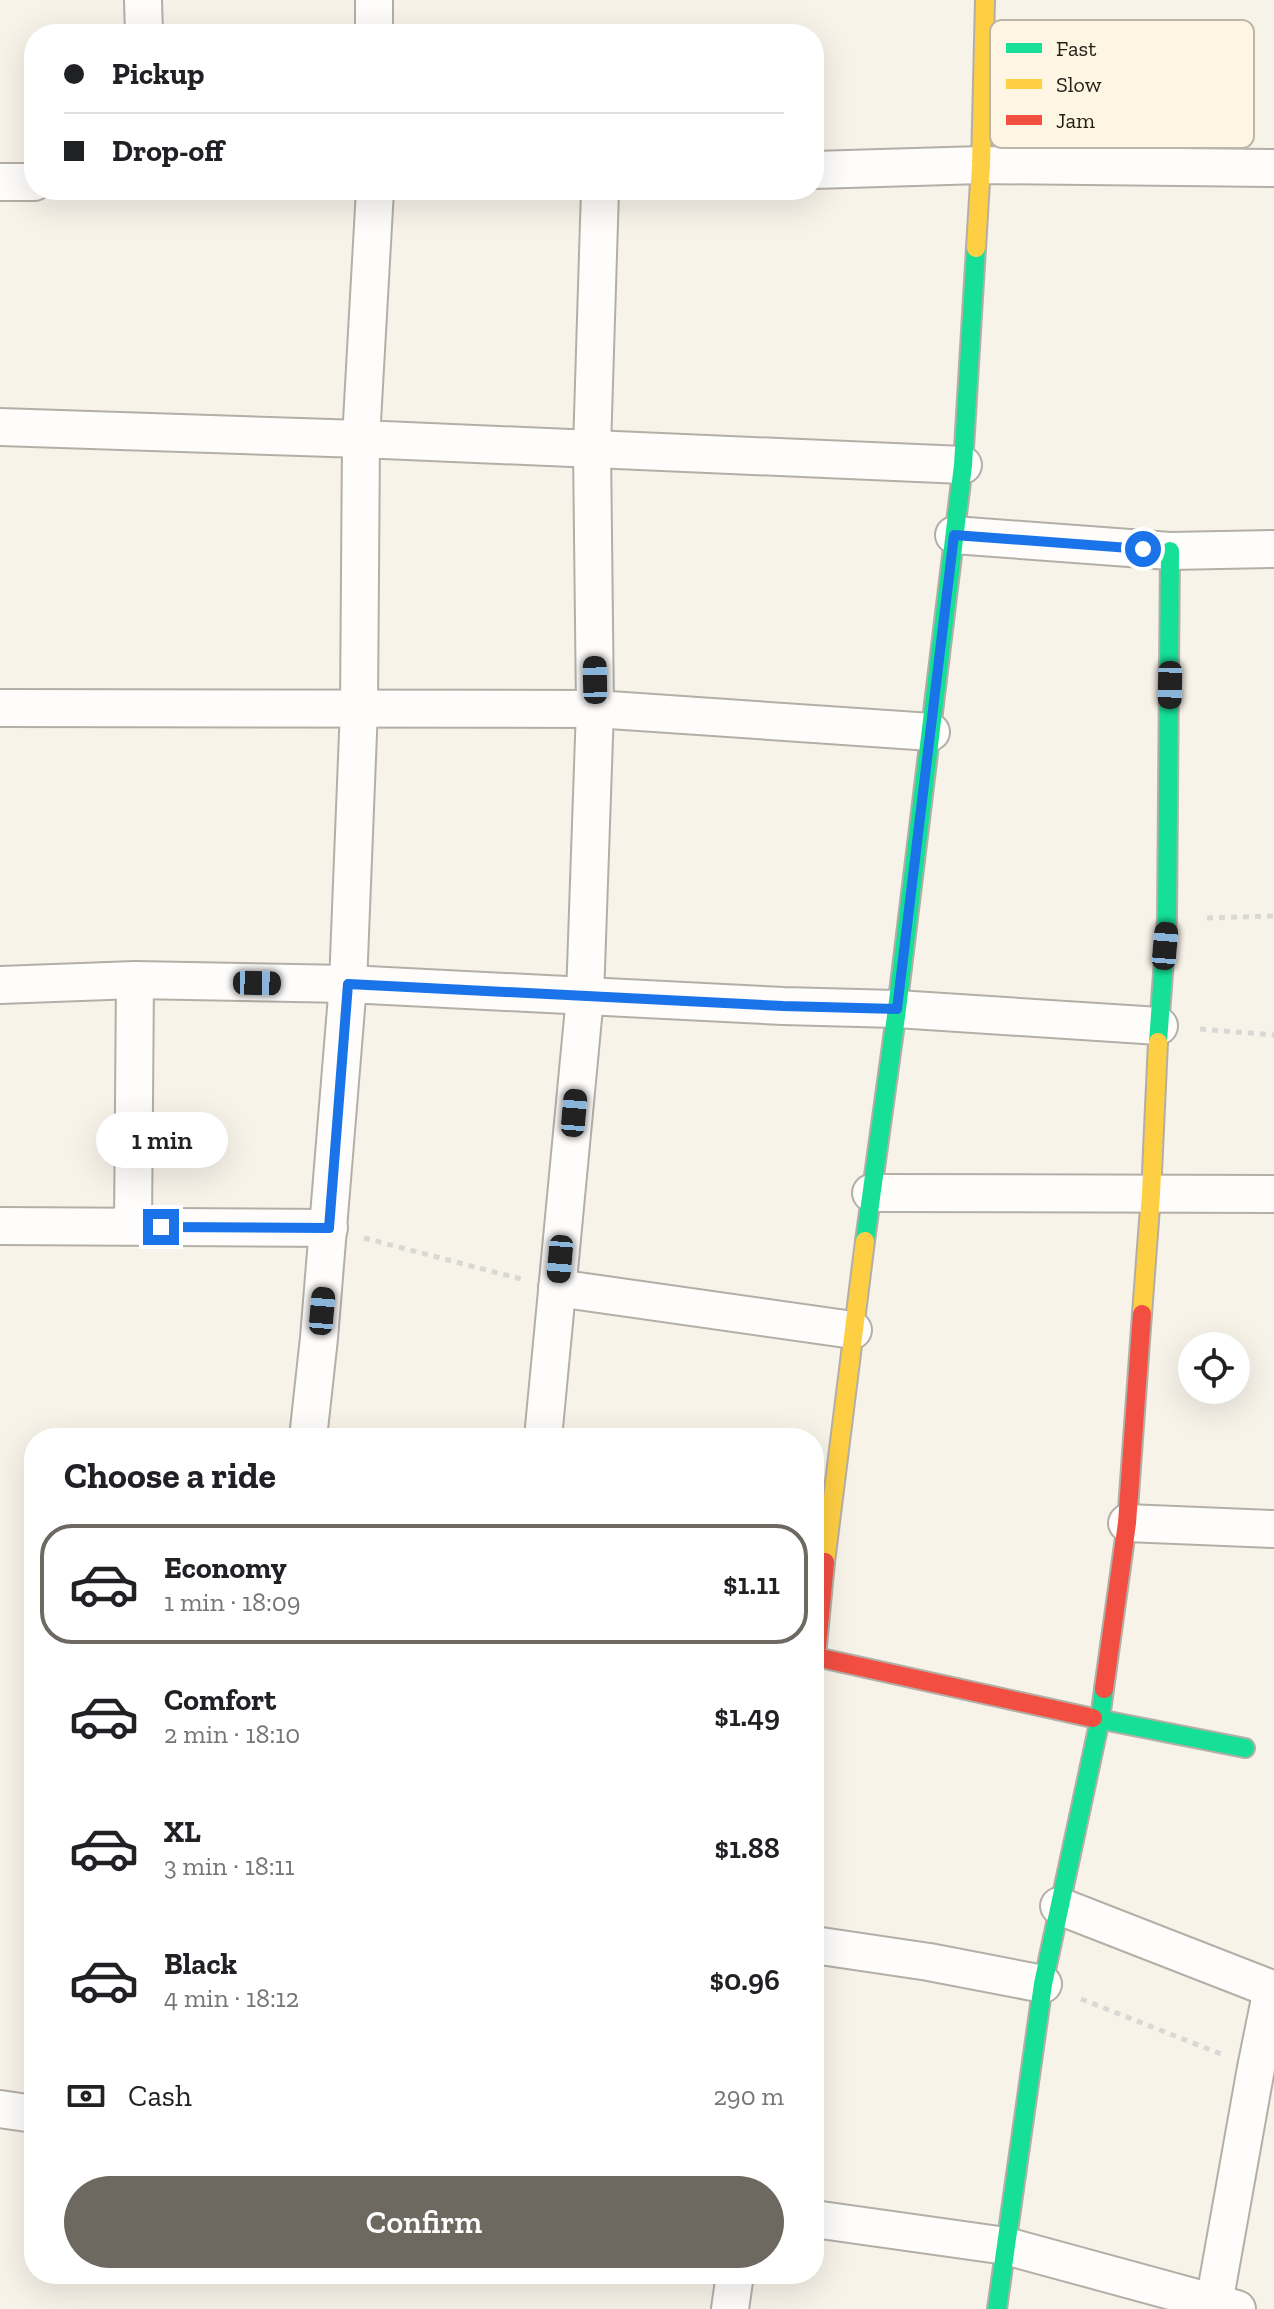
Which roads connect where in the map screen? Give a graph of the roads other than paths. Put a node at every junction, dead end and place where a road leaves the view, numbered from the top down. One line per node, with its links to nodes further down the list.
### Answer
1 (143, 0): 4 (street)
2 (374, 0): 5 (street)
3 (985, 0): 6 (street)
4 (144, 24)
5 (374, 24)
6 (981, 165): 7 (street); 8 (street); 16 (street)
7 (1274, 168)
8 (824, 170)
9 (0, 182): 10 (street)
10 (24, 182)
11 (374, 200): 14 (street)
12 (600, 200): 15 (street)
13 (0, 427): 14 (street)
14 (361, 439): 15 (street); 21 (street)
15 (592, 448): 16 (street); 22 (street)
16 (963, 465): 17 (street)
17 (954, 535): 19 (street); 23 (street)
18 (1274, 549): 19 (street)
19 (1170, 551): 29 (street)
20 (0, 708): 21 (street)
21 (359, 708): 22 (street); 25 (street)
22 (595, 709): 23 (street); 27 (street)
23 (931, 732): 28 (street)
24 (135, 980): 25 (street); 26 (street); 34 (street)
25 (348, 984): 27 (street); 35 (street)
26 (0, 985)
27 (585, 997): 28 (street); 36 (street)
28 (897, 1009): 29 (street); 30 (street)
29 (1159, 1026): 31 (street)
30 (871, 1193): 31 (street); 37 (street)
31 (1151, 1194): 32 (street); 40 (street)
32 (1274, 1194)
33 (0, 1226): 34 (street)
34 (133, 1226): 35 (street)
35 (329, 1228): 38 (street)
36 (557, 1288): 37 (street); 39 (street)
37 (853, 1330): 42 (street)
38 (309, 1428)
39 (544, 1428)
40 (1127, 1523): 41 (street); 44 (street)
41 (1274, 1529)
42 (824, 1570)
43 (824, 1665): 44 (street)
44 (1100, 1719): 45 (street); 46 (street)
45 (1245, 1748)
46 (1059, 1906): 48 (street); 49 (street)
47 (824, 1946): 48 (street)
48 (1043, 1984): 53 (street)
49 (1273, 1989): 55 (street)
50 (0, 2109): 51 (street)
51 (24, 2113)
52 (824, 2220): 53 (street)
53 (1006, 2246): 55 (street); 57 (street)
54 (734, 2284): 56 (street)
55 (1222, 2307)
56 (730, 2309)
57 (997, 2309)

